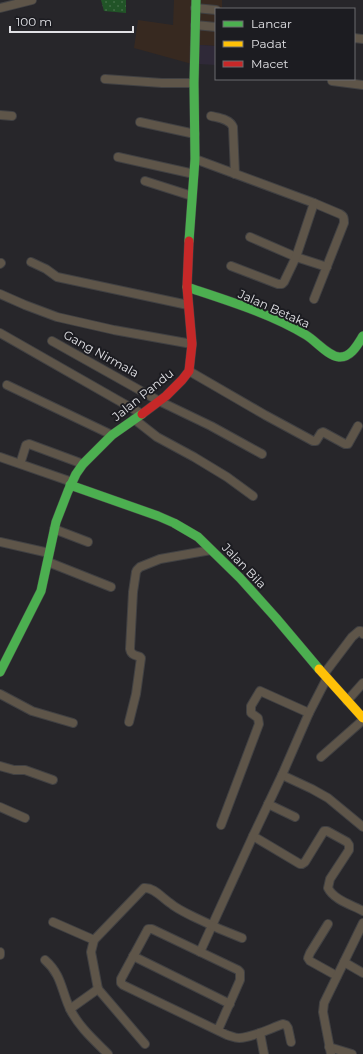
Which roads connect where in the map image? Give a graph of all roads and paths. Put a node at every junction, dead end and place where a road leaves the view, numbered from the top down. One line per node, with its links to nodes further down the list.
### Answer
1 (32, 0): 3 (street)
2 (195, 4): 4 (street); 5 (main road, Jalan Pandu)
3 (0, 8)
4 (215, 10)
5 (195, 25): 6 (street); 9 (main road, Jalan Pandu)
6 (215, 27)
7 (105, 79): 9 (street)
8 (332, 81): 10 (street)
9 (194, 83): 15 (main road, Jalan Pandu)
10 (363, 85)
11 (0, 115): 12 (street)
12 (12, 116)
13 (212, 116): 19 (street)
14 (140, 122): 15 (street)
15 (195, 134): 17 (main road, Jalan Pandu)
16 (118, 157): 18 (street)
17 (195, 159): 18 (main road, Jalan Pandu); 19 (street)
18 (194, 174): 21 (main road, Jalan Pandu)
19 (235, 174): 22 (street)
20 (145, 181): 21 (street)
21 (192, 196): 28 (main road, Jalan Pandu)
22 (314, 203): 24 (street); 27 (street)
23 (250, 237): 24 (street)
24 (296, 257): 26 (street); 27 (street)
25 (30, 262): 31 (street)
26 (231, 266)
27 (327, 267): 30 (street)
28 (187, 287): 31 (main road, Jalan Pandu); 34 (main road, Jalan Betaka)
29 (0, 294): 35 (street)
30 (314, 299)
31 (188, 305): 35 (main road, Jalan Pandu)
32 (0, 333): 39 (street)
33 (52, 341): 38 (street, Gang Nirmala)
34 (362, 341)
35 (192, 344): 36 (main road, Jalan Pandu)
36 (189, 370): 38 (main road, Jalan Pandu); 40 (street)
37 (7, 385): 41 (street)
38 (159, 400): 39 (main road, Jalan Pandu); 42 (street, Gang Nirmala)
39 (138, 416): 41 (main road, Jalan Pandu); 47 (street)
40 (358, 426)
41 (112, 435): 45 (main road, Jalan Pandu)
42 (262, 454)
43 (0, 457): 46 (street)
44 (21, 461): 45 (street)
45 (83, 464): 46 (main road, Jalan Pandu)
46 (71, 484): 48 (main road, Jalan Pandu); 51 (main road, Jalan Bila)
47 (253, 496)
48 (54, 530): 50 (street); 52 (main road, Jalan Pandu)
49 (0, 542): 52 (street)
50 (88, 542)
51 (211, 550): 56 (main road, Jalan Bila); 62 (street)
52 (48, 557): 53 (street); 55 (main road, Jalan Pandu)
53 (111, 587)
54 (363, 634): 56 (street)
55 (0, 672)
56 (325, 676): 59 (main road, Jalan Bila); 60 (street)
57 (363, 682): 59 (street)
58 (0, 694): 63 (street)
59 (347, 701): 61 (main road, Jalan Bila)
60 (309, 713): 66 (street); 72 (street)
61 (363, 719): 64 (street)
62 (129, 722)
63 (72, 723)
64 (320, 757)
65 (0, 766): 67 (street)
66 (282, 775): 68 (street); 73 (street)
67 (53, 780)
68 (268, 804): 70 (street); 74 (street)
69 (0, 807): 71 (street)
70 (295, 817)
71 (25, 818)
72 (221, 825)
73 (363, 827)
74 (253, 836): 75 (street); 79 (street)
75 (363, 911)
76 (53, 922): 81 (street)
77 (363, 923): 87 (street)
78 (328, 924): 89 (street)
79 (213, 926): 80 (street); 81 (street); 83 (street)
80 (242, 938)
81 (94, 940): 90 (street)
82 (0, 952): 84 (street)
83 (200, 952): 85 (street); 91 (street)
84 (0, 955)
85 (133, 956): 91 (street); 93 (street)
86 (46, 960): 92 (street)
87 (344, 962): 88 (street); 89 (street)
88 (363, 973)
89 (337, 976): 97 (street)
90 (98, 989): 92 (street); 96 (street)
91 (230, 1004): 93 (street)
92 (70, 1008): 98 (street)
93 (218, 1030): 94 (street)
94 (260, 1033): 95 (street); 99 (street)
95 (291, 1042)
96 (145, 1044)
97 (330, 1050): 100 (street)
98 (108, 1054)
99 (264, 1054)
100 (352, 1054)

